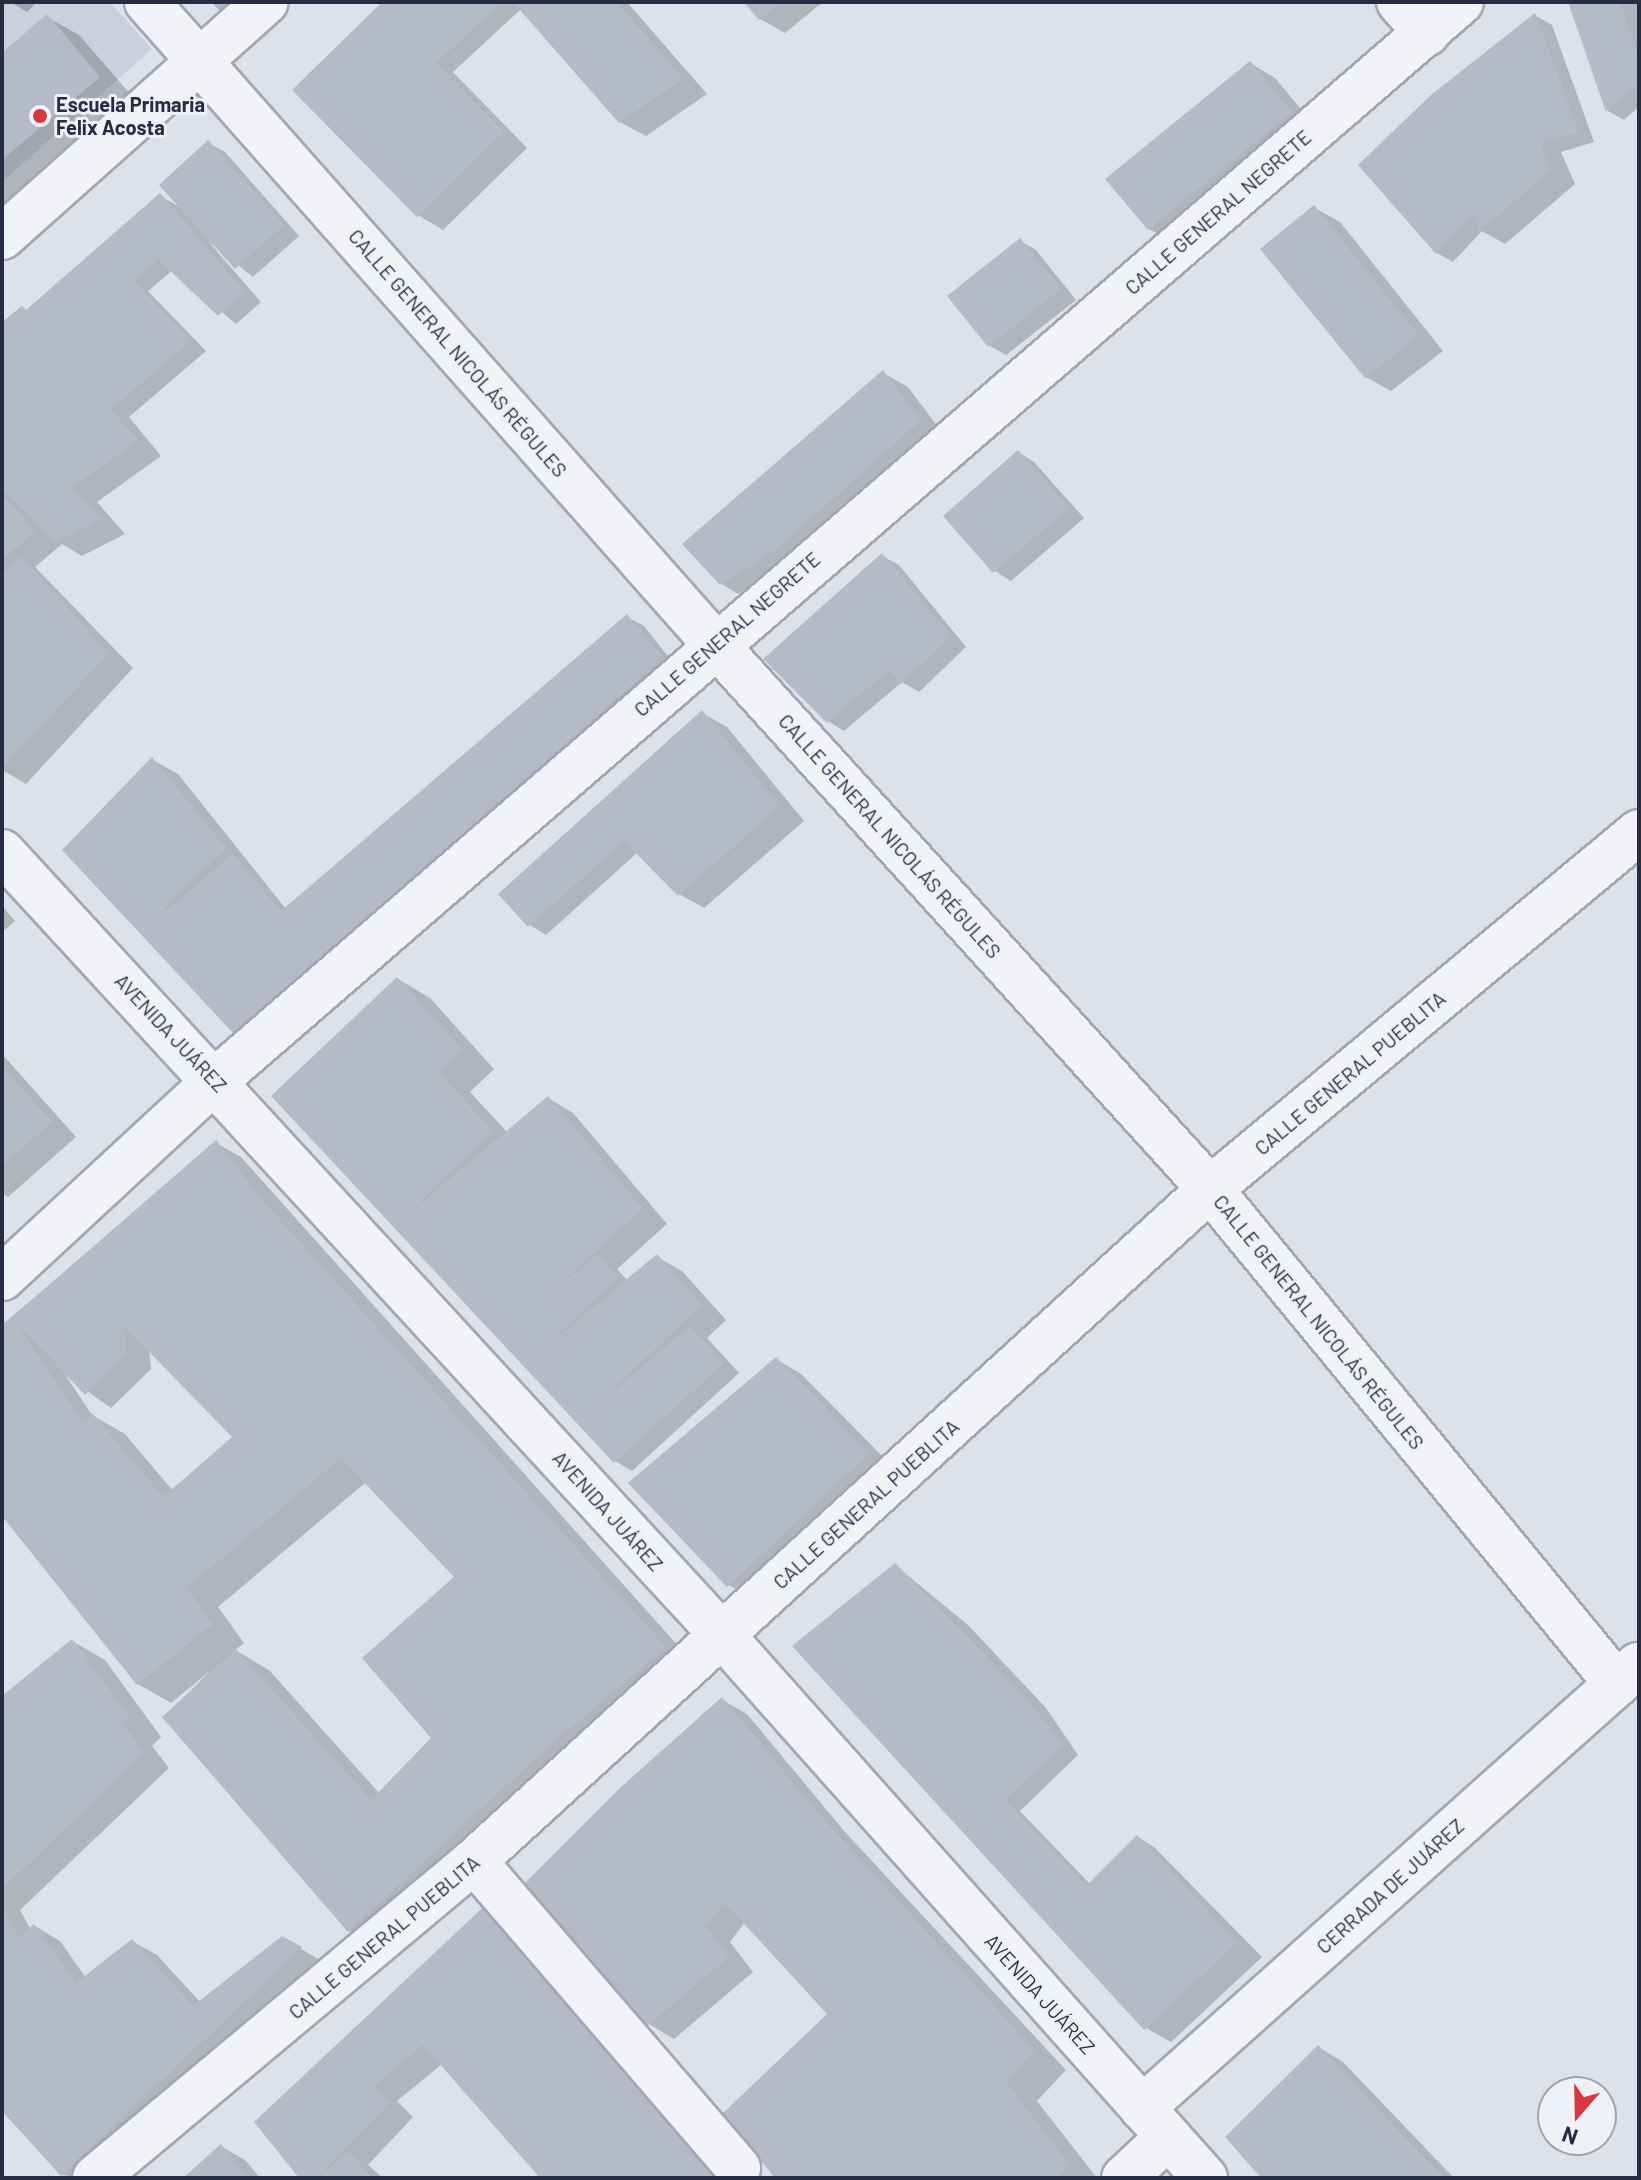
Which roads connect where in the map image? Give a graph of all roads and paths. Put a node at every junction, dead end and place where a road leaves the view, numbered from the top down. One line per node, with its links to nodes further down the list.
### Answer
1 (147, 2): 5 (street, CALLE GENERAL NICOLÁS RÉGULES)
2 (266, 2): 5 (street)
3 (1461, 2): 4 (street, CALLE GENERAL NEGRETE)
4 (1413, 18): 7 (street, CALLE GENERAL NEGRETE)
5 (199, 60): 6 (street); 7 (street, CALLE GENERAL NICOLÁS RÉGULES)
6 (2, 237)
7 (715, 644): 10 (street, CALLE GENERAL NEGRETE); 11 (street, CALLE GENERAL NICOLÁS RÉGULES)
8 (1639, 832): 11 (street, CALLE GENERAL PUEBLITA)
9 (2, 852): 10 (street, AVENIDA JUÁREZ)
10 (216, 1080): 12 (street, CALLE GENERAL NEGRETE); 13 (street, AVENIDA JUÁREZ)
11 (1210, 1189): 13 (street, CALLE GENERAL PUEBLITA); 14 (street, CALLE GENERAL NICOLÁS RÉGULES)
12 (2, 1278)
13 (722, 1635): 15 (street, CALLE GENERAL PUEBLITA); 16 (street, AVENIDA JUÁREZ)
14 (1628, 1674): 16 (street, CERRADA DE JUÁREZ)
15 (474, 1861): 17 (street); 18 (street, CALLE GENERAL PUEBLITA)
16 (1155, 2122): 19 (street, CERRADA DE JUÁREZ); 20 (street, AVENIDA JUÁREZ)
17 (738, 2168)
18 (95, 2178)
19 (1124, 2178)
20 (1205, 2178)

